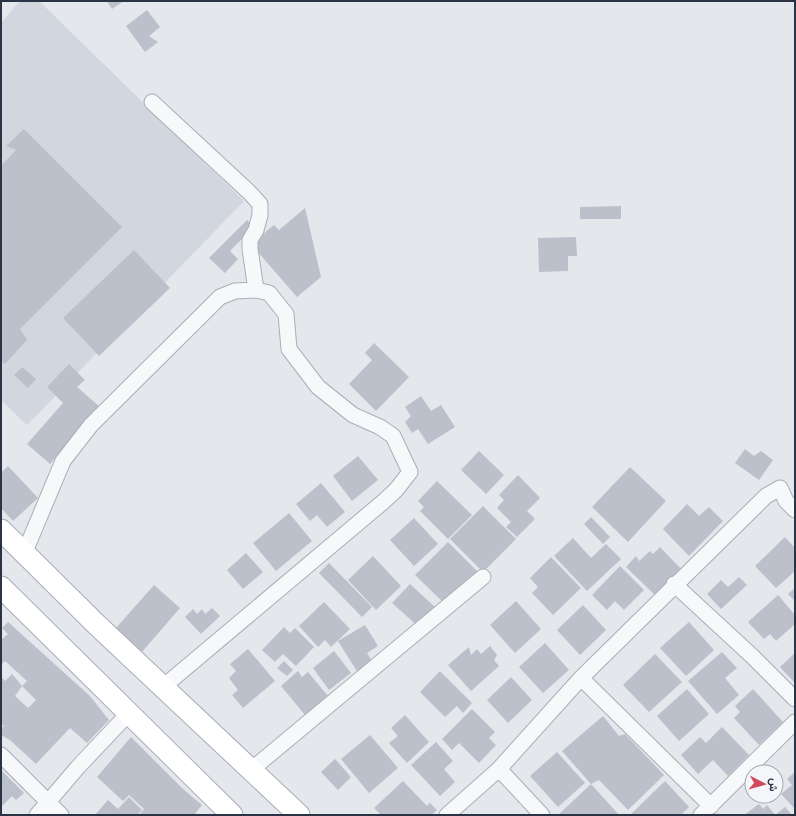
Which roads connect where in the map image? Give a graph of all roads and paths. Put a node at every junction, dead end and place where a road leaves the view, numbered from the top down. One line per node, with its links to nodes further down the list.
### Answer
1 (152, 102): 2 (street)
2 (256, 290): 5 (street); 10 (street)
3 (795, 510): 7 (street)
4 (1, 530): 5 (street)
5 (24, 554): 10 (street)
6 (484, 577): 16 (street)
7 (674, 584): 9 (street); 11 (street)
8 (1, 588): 12 (street)
9 (581, 678): 15 (street); 18 (street)
10 (163, 687): 16 (street)
11 (795, 699)
12 (128, 713): 17 (street); 21 (street)
13 (795, 722): 18 (street)
14 (1, 756): 17 (street)
15 (499, 769): 23 (street); 24 (street)
16 (251, 770): 22 (street)
17 (48, 802): 19 (street); 20 (street)
18 (706, 810)
19 (36, 815)
20 (61, 815)
21 (232, 815)
22 (299, 815)
23 (447, 815)
24 (542, 815)

